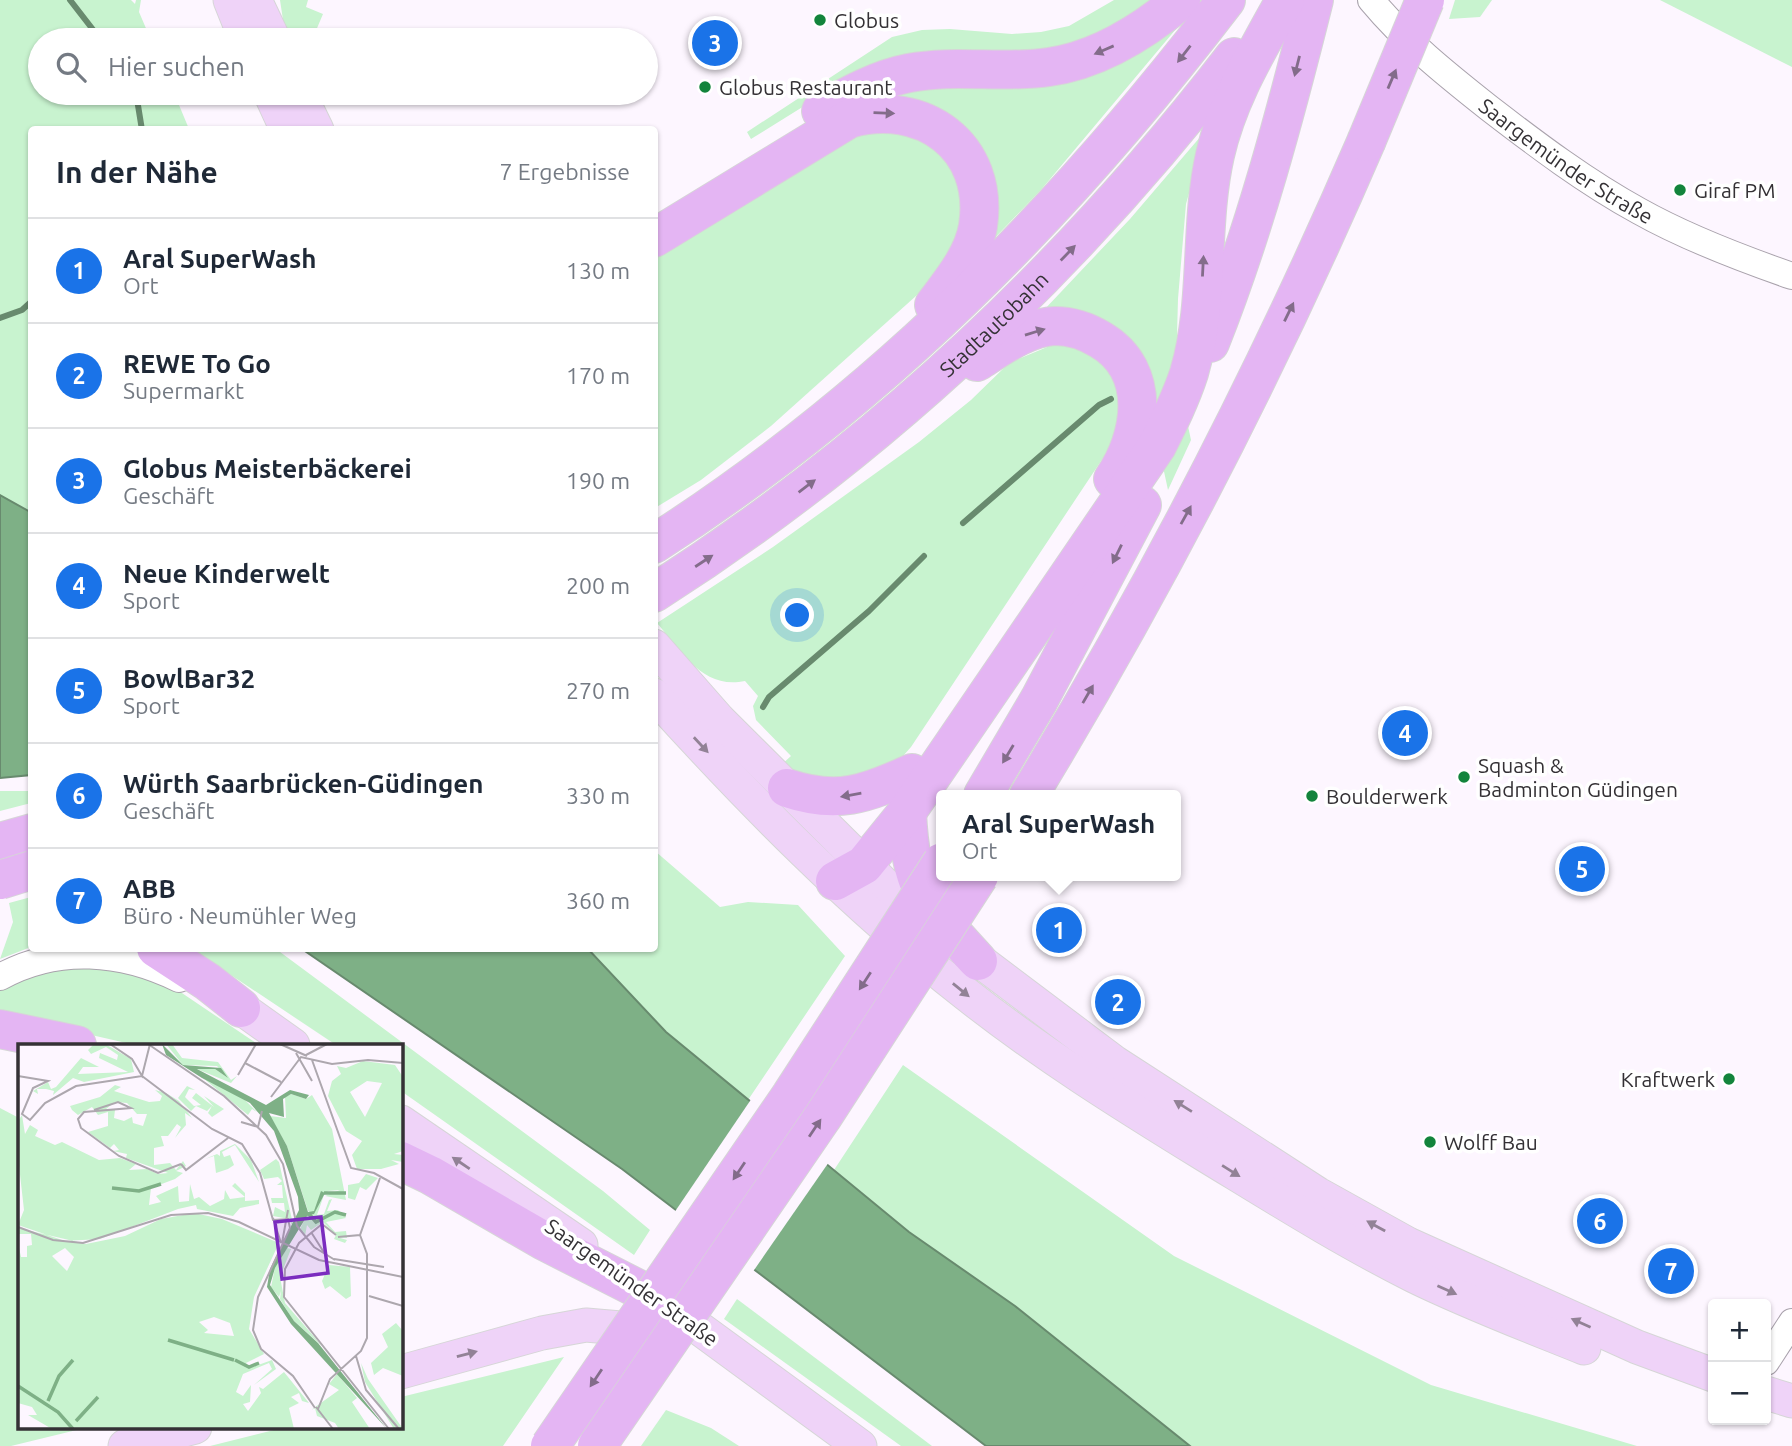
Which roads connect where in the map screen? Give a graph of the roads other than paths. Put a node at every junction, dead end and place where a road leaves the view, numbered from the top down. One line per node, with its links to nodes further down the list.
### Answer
1 (230, 0): 10 (main road)
2 (255, 0): 11 (main road)
3 (1181, 0): 16 (highway, one-way to 16)
4 (1226, 0): 19 (highway, Stadtautobahn, one-way to 19)
5 (1279, 0): 20 (highway, Stadtautobahn, one-way to 5)
6 (1285, 0): 29 (highway, one-way to 6)
7 (1314, 0): 27 (highway, one-way to 27)
8 (1371, 0): 18 (street, Saargemünder Straße)
9 (1425, 0): 28 (highway, one-way to 9, bridge)
10 (241, 28)
11 (268, 28)
12 (276, 105): 14 (main road)
13 (305, 105): 15 (main road)
14 (285, 126)
15 (315, 126)
16 (660, 210)
17 (658, 237): 19 (highway, one-way to 19)
18 (1792, 276)
19 (877, 378): 21 (highway, Stadtautobahn)
20 (913, 402): 22 (highway, Stadtautobahn, one-way to 20); 25 (highway, one-way to 25)
21 (658, 541)
22 (658, 590)
23 (658, 651): 26 (main road)
24 (658, 699): 33 (main road, one-way to 33)
25 (912, 773): 26 (highway, one-way to 26); 33 (highway)
26 (787, 788): 33 (main road)
27 (986, 790)
28 (1032, 790)
29 (906, 812): 33 (highway); 40 (highway)
30 (28, 834): 31 (highway)
31 (0, 842)
32 (0, 860): 36 (highway)
33 (850, 866): 40 (main road); 54 (main road, one-way to 54)
34 (28, 871): 37 (highway, bridge)
35 (936, 871): 61 (highway, one-way to 61, bridge)
36 (28, 874)
37 (0, 880)
38 (976, 881): 62 (highway, one-way to 38, bridge)
39 (162, 952): 42 (highway)
40 (978, 961): 52 (main road, one-way to 40)
41 (0, 976): 42 (street)
42 (241, 1008): 45 (main road)
43 (0, 1028): 44 (highway)
44 (72, 1044)
45 (292, 1044)
46 (402, 1123): 48 (main road, Saargemünder Straße, one-way to 46)
47 (402, 1161): 48 (highway)
48 (662, 1301): 57 (main road, Saargemünder Straße)
49 (1792, 1322): 50 (street)
50 (1771, 1354)
51 (402, 1372): 57 (main road, one-way to 57)
52 (1708, 1372)
53 (1771, 1395): 55 (main road)
54 (1708, 1396)
55 (1792, 1401)
56 (1771, 1417): 58 (main road)
57 (825, 1422): 63 (main road, Saargemünder Straße)
58 (1792, 1423)
59 (191, 1428): 60 (main road)
60 (125, 1446)
61 (550, 1446)
62 (597, 1446)
63 (860, 1446)

